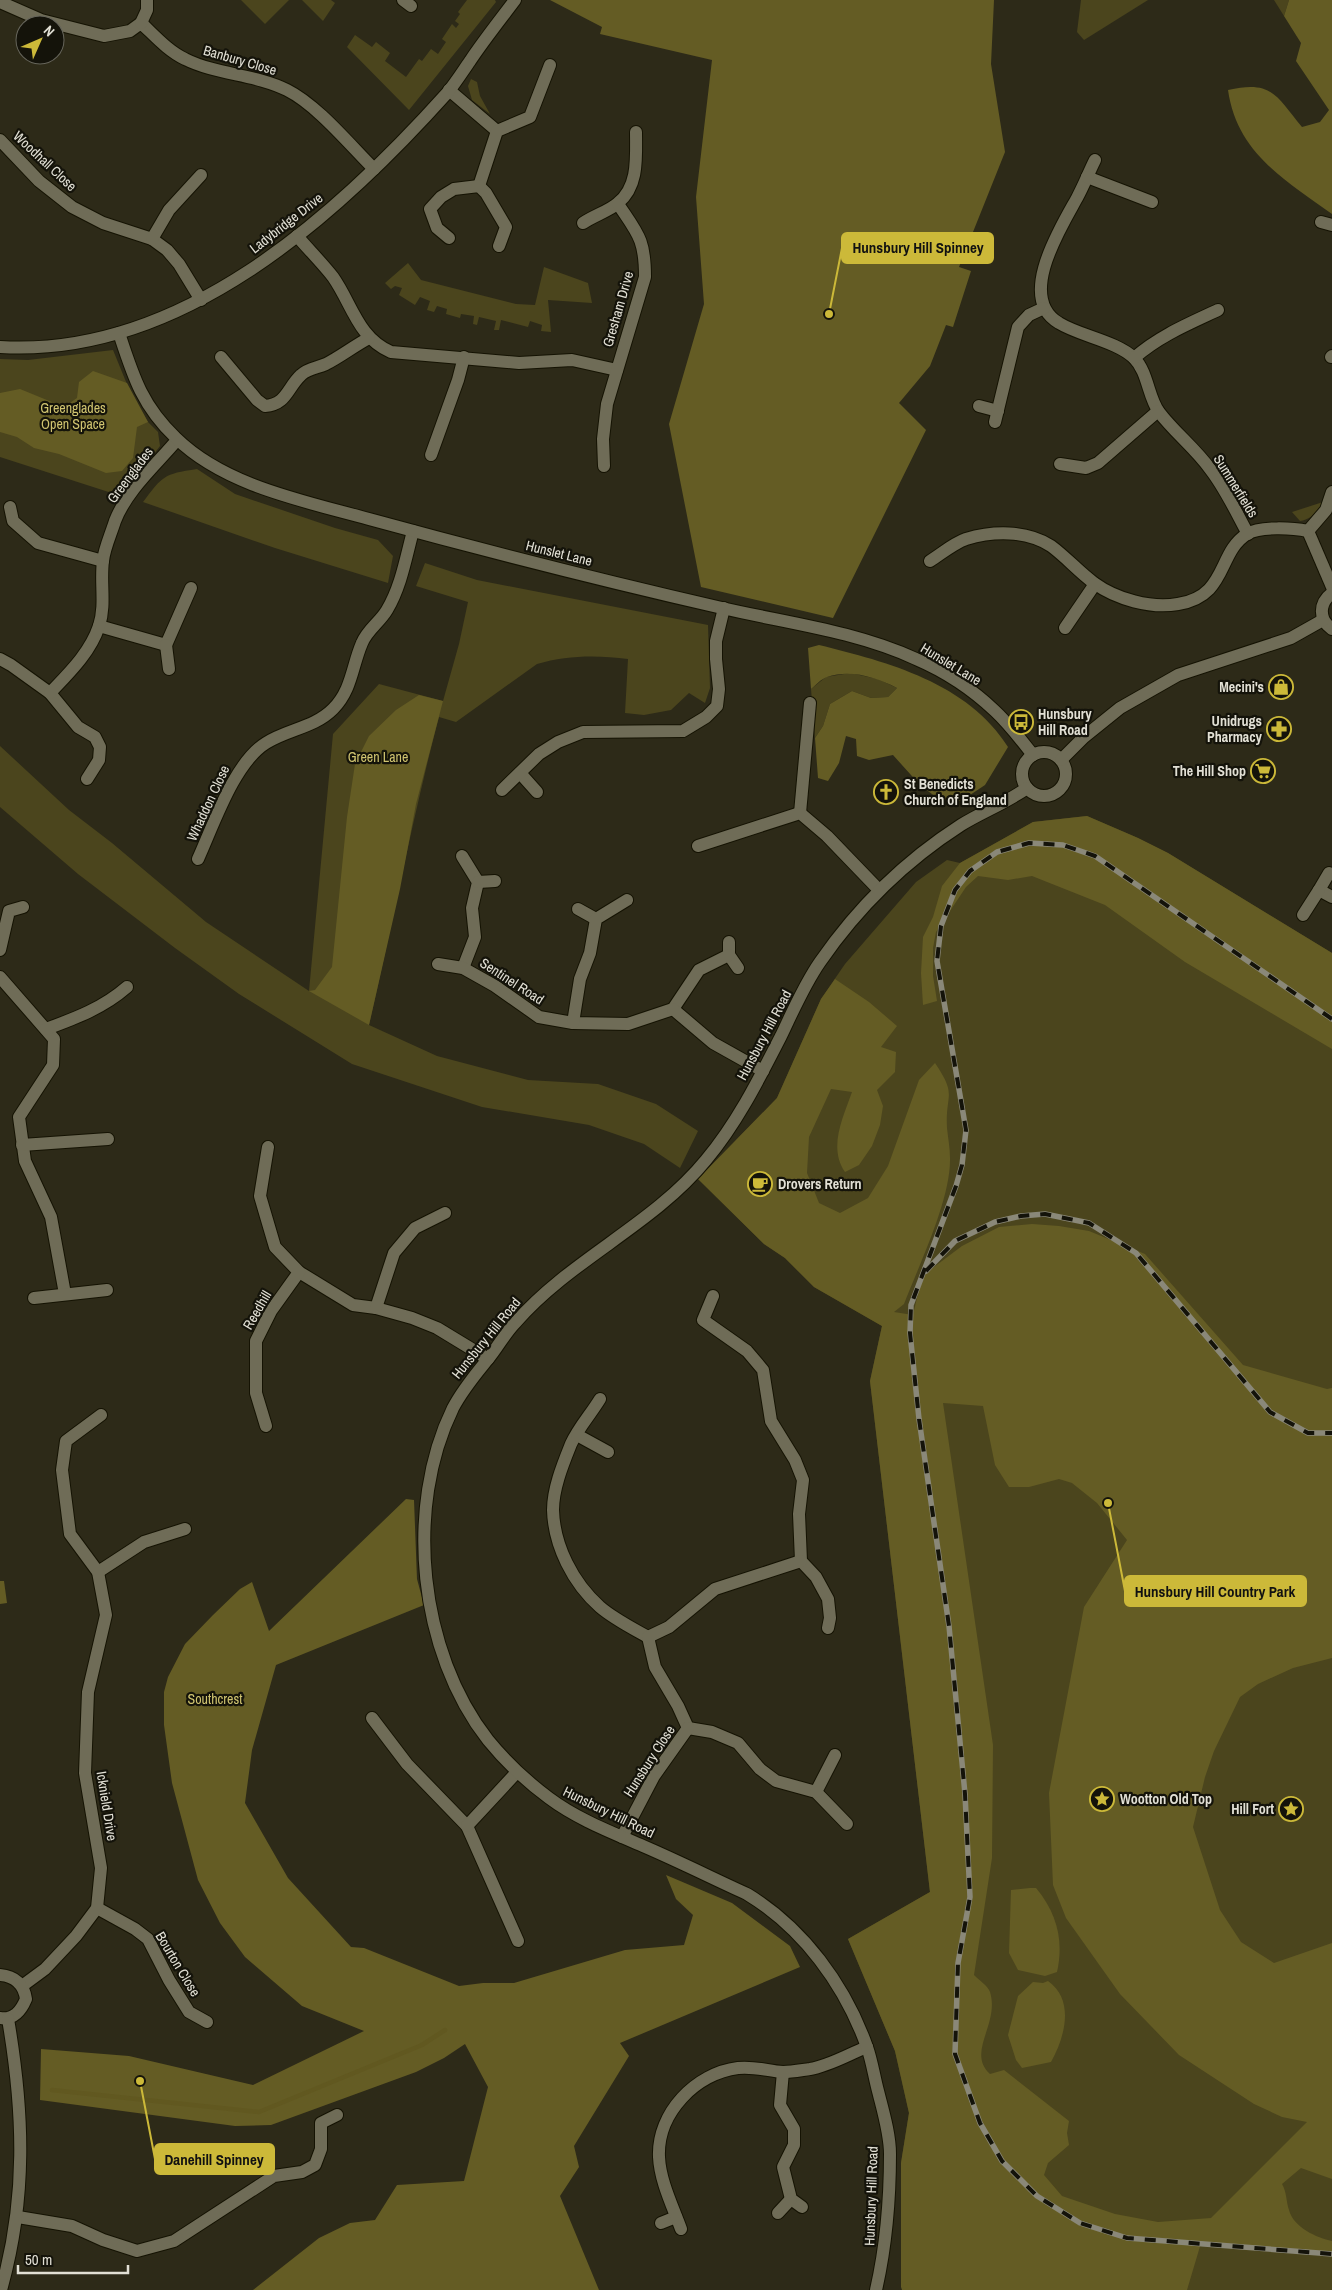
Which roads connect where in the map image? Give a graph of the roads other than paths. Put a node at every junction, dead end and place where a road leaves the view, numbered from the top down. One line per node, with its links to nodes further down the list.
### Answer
1 (147, 0): 4 (street)
2 (515, 0): 6 (street, Ladybridge Drive)
3 (0, 2): 4 (street)
4 (141, 23): 11 (street, Banbury Close)
5 (550, 65): 7 (street)
6 (449, 90): 7 (street); 11 (street, Ladybridge Drive)
7 (497, 131): 14 (street)
8 (636, 132): 16 (street)
9 (0, 140): 20 (street, Woodhall Close)
10 (1095, 160): 13 (street)
11 (374, 169): 18 (street, Ladybridge Drive)
12 (201, 175): 20 (street)
13 (1087, 178): 15 (street); 23 (street)
14 (479, 186): 19 (street); 21 (street)
15 (1152, 202)
16 (618, 204): 17 (street); 31 (street, Gresham Drive)
17 (584, 223)
18 (297, 236): 22 (street, Ladybridge Drive); 26 (street, Gresham Drive)
19 (449, 238)
20 (152, 239): 22 (street, Woodhall Close)
21 (498, 246)
22 (202, 300): 25 (street, Ladybridge Drive)
23 (1044, 308): 30 (street); 32 (street)
24 (1218, 310): 30 (street)
25 (119, 333): 27 (street, Ladybridge Drive); 34 (street, Hunslet Lane)
26 (369, 338): 28 (street); 29 (street, Gresham Drive)
27 (0, 348)
28 (221, 357)
29 (464, 357): 31 (street, Gresham Drive); 35 (street)
30 (1134, 358): 33 (street, Summerfields)
31 (616, 370): 37 (street, Gresham Drive)
32 (979, 406)
33 (1158, 411): 36 (street); 44 (street, Summerfields)
34 (178, 440): 42 (street, Hunslet Lane); 45 (street, Greenglades)
35 (431, 455)
36 (1060, 464)
37 (604, 466)
38 (1332, 492): 43 (street)
39 (10, 507): 41 (street)
40 (0, 521): 41 (street)
41 (13, 521): 45 (street)
42 (413, 531): 51 (street, Hunslet Lane); 70 (street, Whaddon Close)
43 (1308, 531): 44 (street); 48 (street)
44 (1248, 534): 47 (street)
45 (103, 561): 53 (street, Greenglades)
46 (930, 561): 47 (street)
47 (1095, 584): 54 (street)
48 (1332, 587)
49 (191, 588): 55 (street)
50 (1332, 593): 52 (street)
51 (724, 608): 60 (street, Hunslet Lane); 62 (street)
52 (1328, 625): 61 (street)
53 (99, 626): 55 (street); 58 (street, Greenglades)
54 (1065, 628)
55 (166, 645): 57 (street)
56 (0, 659): 58 (street)
57 (169, 670)
58 (50, 693): 63 (street)
59 (810, 703): 67 (street)
60 (1033, 755): 61 (street); 64 (street)
61 (1061, 760): 64 (street)
62 (520, 773): 65 (street); 66 (street)
63 (87, 779)
64 (1027, 788): 74 (street, Hunsbury Hill Road)
65 (502, 790)
66 (537, 792)
67 (800, 813): 68 (street); 74 (street)
68 (698, 846)
69 (462, 856): 73 (street)
70 (198, 859)
71 (1329, 873): 75 (street)
72 (495, 881): 73 (street)
73 (478, 882): 86 (street, Sentinel Road)
74 (879, 890): 93 (street, Hunsbury Hill Road)
75 (1319, 890): 76 (street); 80 (street)
76 (1332, 897)
77 (627, 900): 81 (street)
78 (24, 907): 83 (street)
79 (578, 909): 81 (street)
80 (1304, 915)
81 (596, 919): 91 (street)
82 (729, 942): 84 (street)
83 (0, 950)
84 (729, 955): 87 (street); 90 (street)
85 (438, 964): 86 (street)
86 (463, 968): 91 (street, Sentinel Road)
87 (738, 968)
88 (0, 976): 92 (street)
89 (127, 987): 92 (street)
90 (673, 1009): 91 (street, Sentinel Road); 93 (street)
91 (574, 1024)
92 (46, 1029): 95 (street)
93 (763, 1072): 104 (street, Hunsbury Hill Road)
94 (108, 1139): 95 (street)
95 (22, 1145): 100 (street)
96 (268, 1147): 98 (street)
97 (445, 1213): 103 (street)
98 (299, 1272): 103 (street); 107 (street, Reedhill)
99 (107, 1290): 100 (street)
100 (65, 1294): 102 (street)
101 (713, 1296): 111 (street)
102 (34, 1298)
103 (376, 1308): 104 (street)
104 (488, 1359): 118 (street, Hunsbury Hill Road)
105 (600, 1399): 108 (street)
106 (101, 1415): 112 (street, Icknield Drive)
107 (266, 1426)
108 (577, 1435): 109 (street); 114 (street)
109 (608, 1452)
110 (185, 1529): 112 (street)
111 (802, 1561): 113 (street); 114 (street)
112 (98, 1572): 123 (street, Icknield Drive)
113 (828, 1628)
114 (648, 1637): 116 (street, Hunsbury Close)
115 (372, 1718): 121 (street)
116 (688, 1728): 119 (street, Hunsbury Close); 122 (street, Hunsbury Close)
117 (835, 1755): 119 (street)
118 (517, 1772): 121 (street); 122 (street, Hunsbury Hill Road)
119 (816, 1792): 120 (street)
120 (847, 1824)
121 (467, 1826): 124 (street)
122 (622, 1837): 129 (street, Hunsbury Hill Road)
123 (96, 1908): 126 (street, Icknield Drive); 128 (street, Bourton Close)
124 (518, 1941)
125 (0, 1975): 126 (street)
126 (22, 1986): 127 (street)
127 (4, 2019): 135 (street)
128 (207, 2022)
129 (867, 2047): 130 (street); 138 (street, Hunsbury Hill Road)
130 (783, 2072): 132 (street); 136 (street)
131 (337, 2114): 135 (street)
132 (791, 2199): 133 (street); 134 (street)
133 (802, 2207)
134 (778, 2213)
135 (18, 2216): 137 (street)
136 (661, 2223)
137 (1, 2290)
138 (876, 2290)

